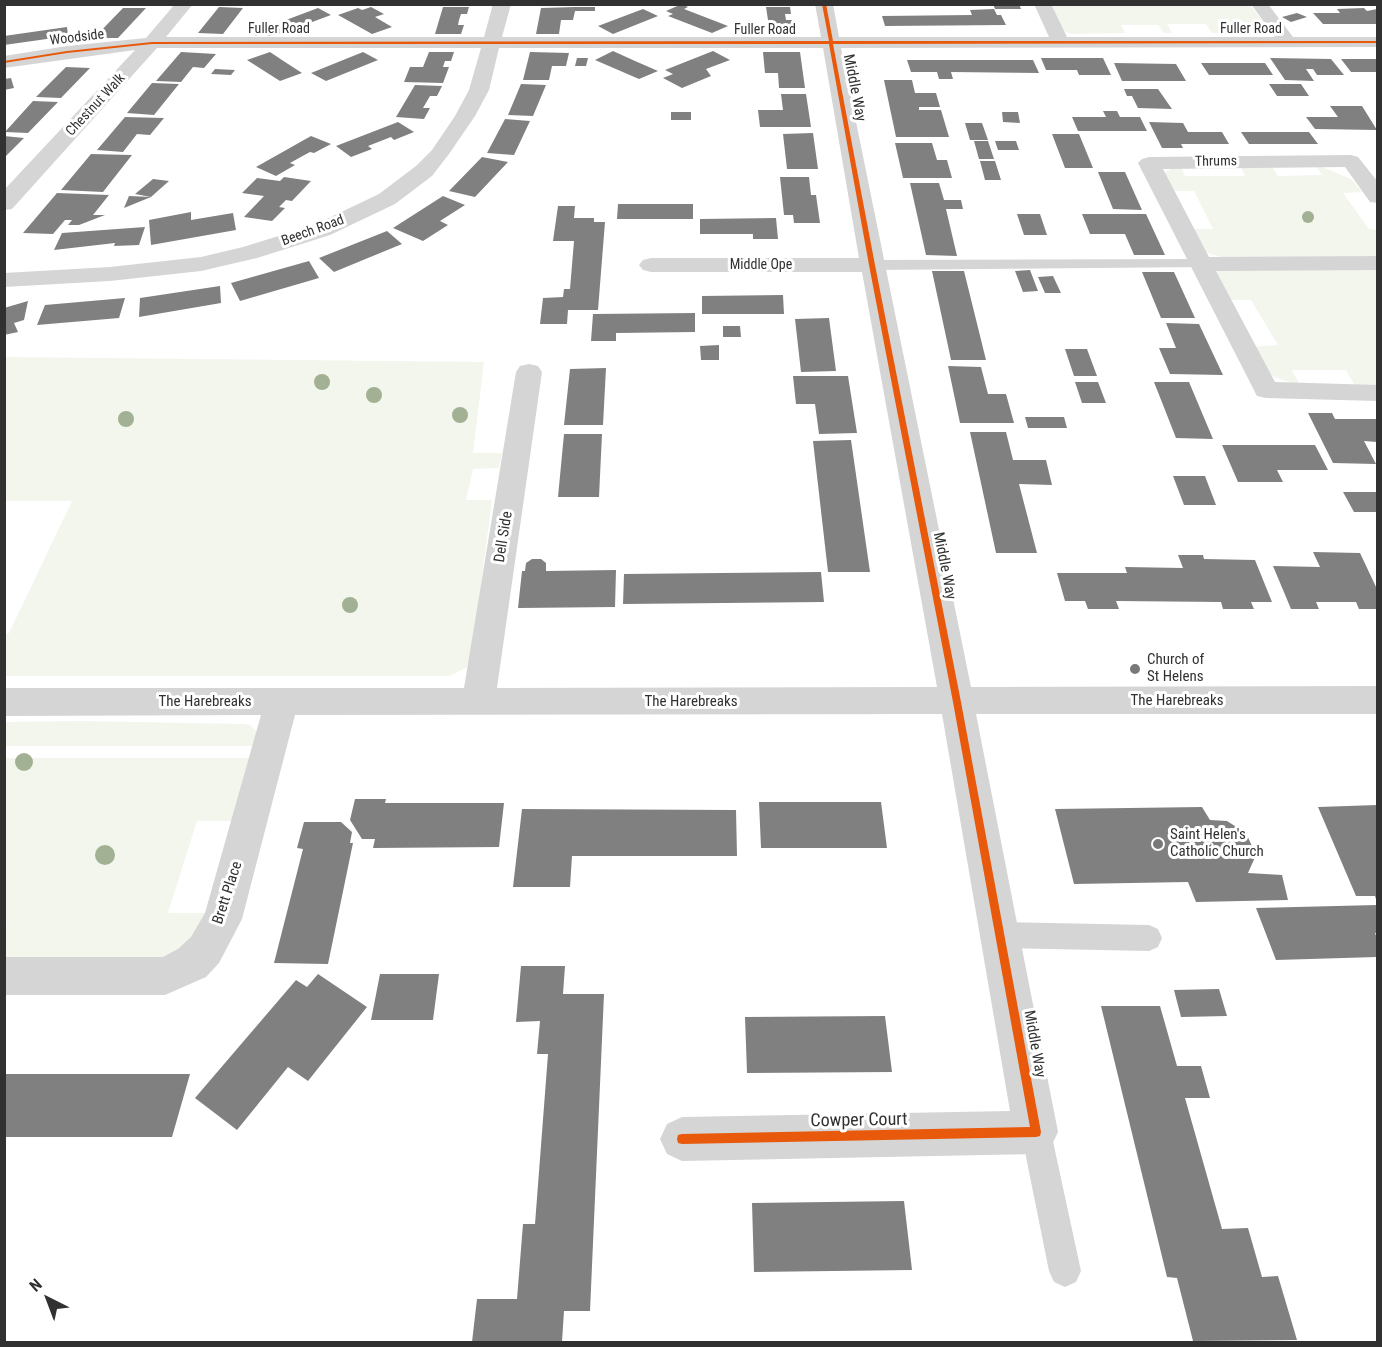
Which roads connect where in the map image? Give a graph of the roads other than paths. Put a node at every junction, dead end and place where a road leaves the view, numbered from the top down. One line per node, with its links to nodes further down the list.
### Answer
1 (185, 4): 8 (street, Chestnut Walk)
2 (502, 4): 9 (street, Beech Road)
3 (824, 4): 10 (street, Middle Way)
4 (1042, 4): 11 (street)
5 (1259, 4): 6 (street)
6 (1288, 42): 7 (street, Fuller Road); 11 (street, Fuller Road)
7 (1377, 42)
8 (152, 43): 9 (street, Fuller Road); 12 (street, Woodside); 14 (street, Chestnut Walk)
9 (493, 43): 10 (street, Fuller Road); 19 (street, Beech Road)
10 (831, 43): 11 (street, Fuller Road); 18 (street, Middle Way)
11 (1061, 43)
12 (4, 62)
13 (1377, 197): 16 (street, Thrums)
14 (4, 204)
15 (1377, 263): 16 (street)
16 (1200, 264): 18 (lane); 21 (street, Thrums)
17 (651, 265): 18 (street, Middle Ope)
18 (872, 265): 26 (street, Middle Way)
19 (4, 280)
20 (529, 372): 25 (street, Dell Side)
21 (1377, 393)
22 (1377, 700): 26 (street, The Harebreaks)
23 (282, 701): 24 (street, The Harebreaks); 25 (street, The Harebreaks); 29 (street, Brett Place)
24 (4, 702)
25 (478, 702): 26 (street, The Harebreaks)
26 (957, 702): 27 (street, Middle Way)
27 (1000, 936): 28 (lane); 30 (street, Middle Way)
28 (1149, 938)
29 (4, 976)
30 (1036, 1132): 31 (street, Cowper Court); 32 (lane)
31 (682, 1139)
32 (1065, 1271)

